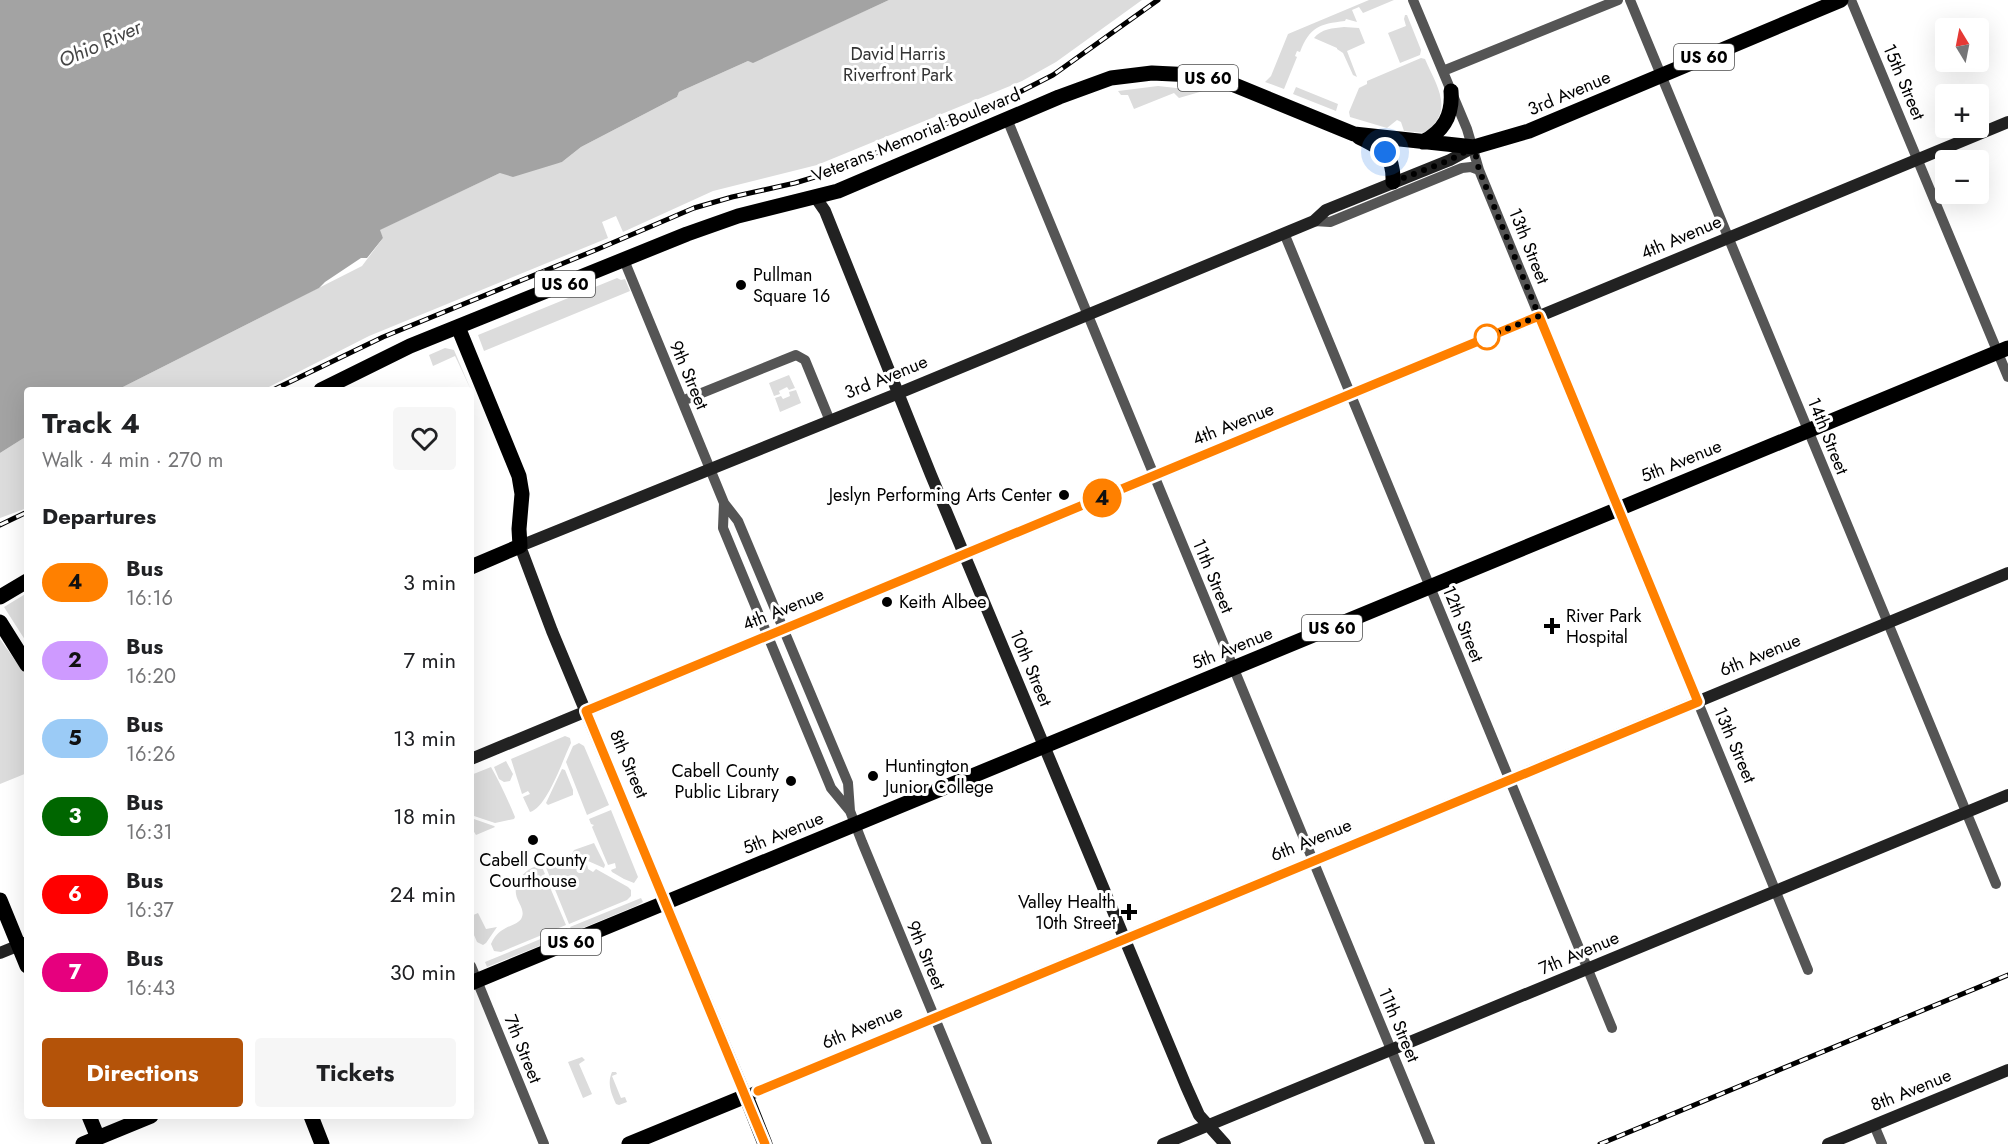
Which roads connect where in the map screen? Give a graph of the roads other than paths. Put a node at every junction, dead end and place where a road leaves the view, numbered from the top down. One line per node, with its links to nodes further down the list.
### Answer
1 (1413, 0): 6 (street, 13th Street)
2 (1618, 0): 6 (street)
3 (1630, 0): 7 (street, 14th Street)
4 (1841, 0): 7 (main road, 3rd Avenue / US 60)
5 (1851, 0): 14 (street, 15th Street)
6 (1443, 71): 8 (street, 13th Street)
7 (1661, 75): 13 (main road, 3rd Avenue / US 60); 20 (street, 14th Street)
8 (1451, 91): 12 (main road); 13 (street, 13th Street)
9 (1007, 119): 11 (main road, Veterans Memorial Boulevard / US 60); 17 (main road, Veterans Memorial Boulevard / US 60); 22 (street, 11th Street)
10 (2008, 122): 14 (street, 4th Avenue)
11 (1354, 134): 12 (main road, Veterans Memorial Boulevard / US 60); 16 (main road)
12 (1424, 142): 13 (main road, Veterans Memorial Boulevard / US 60)
13 (1474, 147): 15 (street, 13th Street); 16 (street, 3rd Avenue)
14 (1917, 159): 20 (street, 4th Avenue); 25 (street, 15th Street)
15 (1479, 170): 18 (street, 3rd Avenue); 23 (street, 13th Street)
16 (1393, 182): 18 (street, 3rd Avenue)
17 (816, 198): 21 (main road, Veterans Memorial Boulevard / US 60); 28 (street, 10th Street)
18 (1314, 221): 19 (street, 3rd Avenue)
19 (1284, 233): 22 (street, 3rd Avenue); 29 (street, 12th Street)
20 (1728, 237): 23 (street, 4th Avenue); 32 (street, 14th Street)
21 (624, 260): 24 (main road, Veterans Memorial Boulevard / US 60); 30 (street, 9th Street)
22 (1087, 315): 28 (street, 3rd Avenue); 34 (street, 11th Street)
23 (1539, 316): 29 (street, 4th Avenue); 36 (street, 13th Street)
24 (458, 327): 27 (main road, Veterans Memorial Boulevard / US 60); 37 (main road, 8th Street)
25 (2003, 350): 26 (street, 15th Street); 32 (main road, 5th Avenue / US 60)
26 (2008, 377)
27 (327, 387)
28 (899, 393): 31 (street, 3rd Avenue); 38 (street, 10th Street)
29 (1350, 394): 34 (street, 4th Avenue); 42 (street, 12th Street)
30 (682, 401): 31 (street); 33 (street, 9th Street)
31 (830, 421): 33 (street, 3rd Avenue)
32 (1808, 430): 36 (main road, 5th Avenue / US 60); 44 (street, 14th Street)
33 (710, 470): 35 (street, 9th Street); 37 (street, 3rd Avenue)
34 (1154, 476): 38 (street, 4th Avenue); 49 (street, 11th Street)
35 (724, 503): 46 (street, 9th Street); 47 (street, 9th Street)
36 (1619, 508): 42 (main road, 5th Avenue / US 60); 50 (street, 13th Street)
37 (520, 546): 39 (main road, 3rd Avenue); 51 (street, 8th Street)
38 (964, 554): 46 (street, 4th Avenue); 52 (street, 10th Street)
39 (474, 566)
40 (2008, 573): 44 (street, 6th Avenue)
41 (24, 583): 43 (main road)
42 (1430, 587): 49 (main road, 5th Avenue / US 60); 54 (street, 12th Street)
43 (0, 597)
44 (1888, 623): 50 (street, 6th Avenue); 56 (street, 14th Street)
45 (2, 625): 48 (main road)
46 (782, 629): 47 (street, 4th Avenue); 57 (street, 9th Street)
47 (767, 635): 51 (street, 4th Avenue); 57 (street, 9th Street)
48 (22, 655)
49 (1233, 668): 52 (main road, 5th Avenue / US 60); 58 (street, 11th Street)
50 (1698, 702): 54 (street, 6th Avenue); 60 (street, 13th Street)
51 (586, 711): 53 (street, 4th Avenue); 62 (street, 8th Street)
52 (1045, 747): 57 (main road, 5th Avenue / US 60); 63 (street, 10th Street)
53 (474, 758)
54 (1510, 780): 58 (street, 6th Avenue); 66 (street, 12th Street)
55 (2008, 795): 56 (street, 7th Avenue)
56 (1966, 812): 59 (street, 14th Street); 60 (street, 7th Avenue)
57 (852, 818): 62 (main road, 5th Avenue / US 60); 69 (street, 9th Street)
58 (1313, 861): 63 (street, 6th Avenue); 71 (street, 11th Street)
59 (1996, 884)
60 (1777, 890): 66 (street, 7th Avenue); 67 (street, 13th Street)
61 (0, 900): 64 (main road)
62 (665, 903): 68 (main road, 5th Avenue / US 60); 73 (street, 8th Street)
63 (1124, 939): 69 (street, 6th Avenue); 77 (street, 10th Street)
64 (23, 943): 65 (street)
65 (0, 953)
66 (1588, 969): 70 (street, 12th Street); 71 (street, 7th Avenue)
67 (1808, 970)
68 (474, 982): 82 (street, 7th Street)
69 (935, 1018): 73 (street, 6th Avenue); 85 (street, 9th Street)
70 (1612, 1028)
71 (1391, 1050): 77 (street, 7th Avenue); 88 (street, 11th Street)
72 (2008, 1070): 78 (street, 8th Avenue)
73 (746, 1096): 83 (main road, 6th Avenue); 84 (main road, 8th Street)
74 (90, 1119): 79 (main road)
75 (145, 1119): 79 (main road)
76 (312, 1119): 81 (main road)
77 (1208, 1125): 86 (street, 7th Avenue); 87 (street, 10th Street)
78 (1874, 1125): 89 (street, 8th Avenue); 90 (street)
79 (100, 1141): 80 (main road)
80 (82, 1144)
81 (322, 1144)
82 (544, 1144)
83 (629, 1144)
84 (765, 1144)
85 (987, 1144)
86 (1162, 1144)
87 (1225, 1144)
88 (1431, 1144)
89 (1828, 1144)
90 (1882, 1144)

